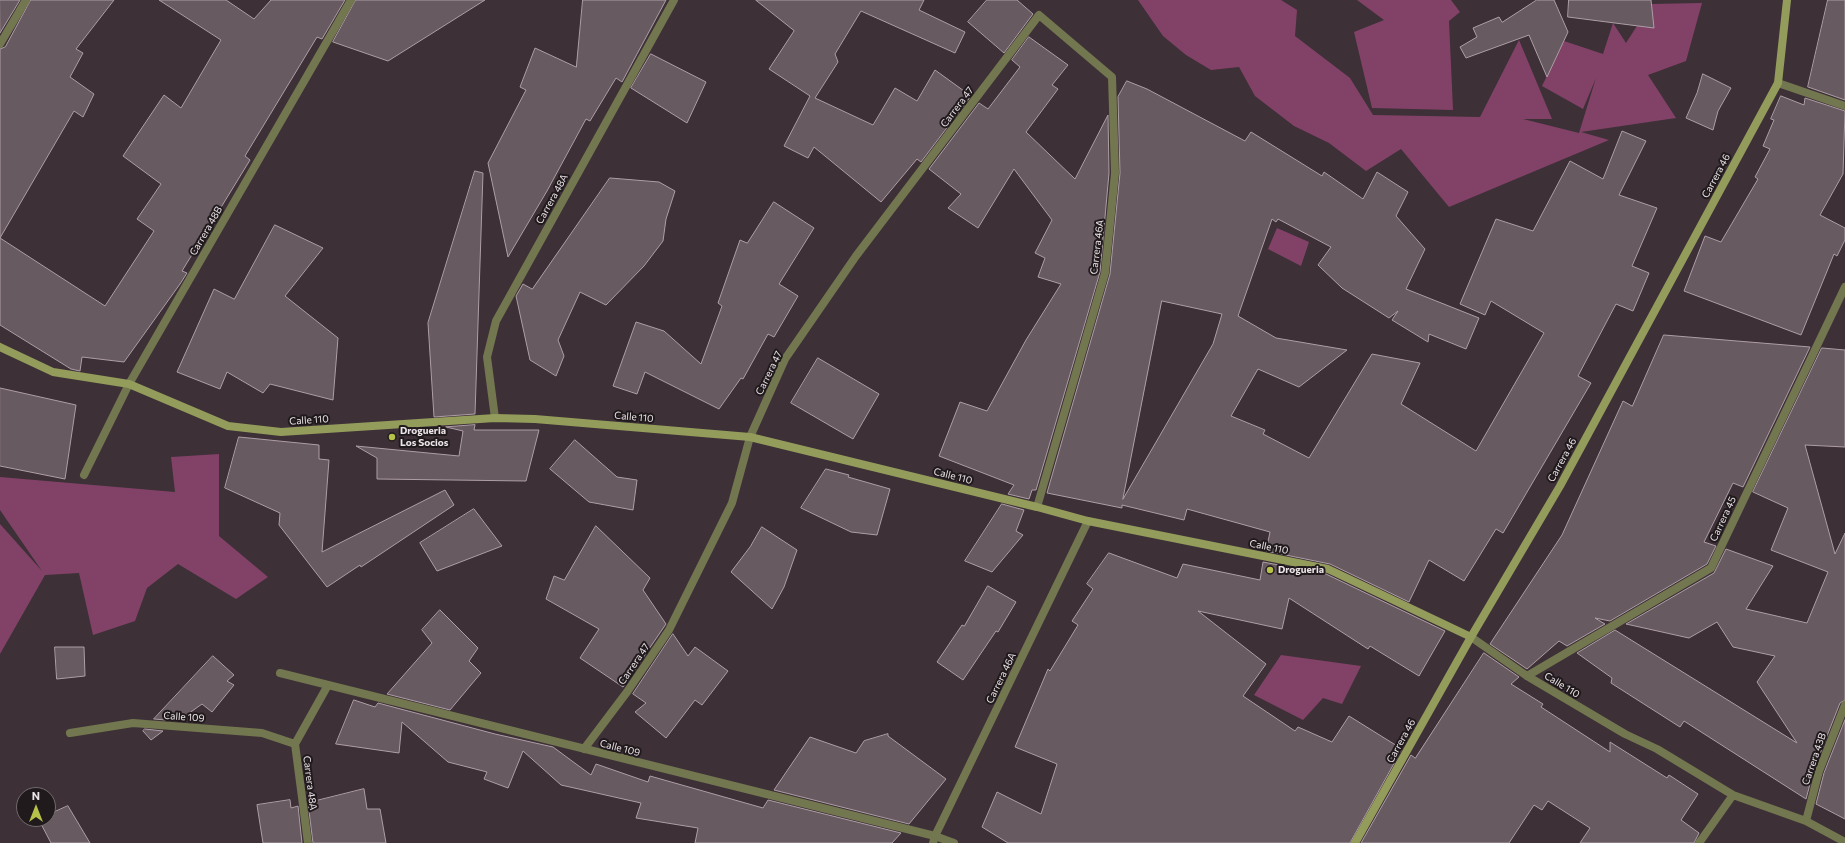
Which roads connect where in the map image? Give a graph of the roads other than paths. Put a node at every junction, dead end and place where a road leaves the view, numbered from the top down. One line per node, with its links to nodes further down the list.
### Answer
1 (26, 0): 6 (street)
2 (351, 0): 11 (street, Carrera 48B)
3 (674, 0): 12 (street, Carrera 48A)
4 (1787, 0): 7 (street, Carrera 46)
5 (1039, 15): 13 (street, Carrera 47); 15 (street, Carrera 46A)
6 (0, 44)
7 (1778, 83): 8 (street); 17 (street, Carrera 46)
8 (1845, 106)
9 (1845, 287): 19 (street, Carrera 45)
10 (0, 347): 11 (street, Calle 110)
11 (129, 384): 12 (street, Calle 110); 14 (street, Carrera 48B)
12 (495, 418): 13 (street, Calle 110)
13 (750, 437): 15 (street, Calle 110); 24 (street, Carrera 47)
14 (84, 475)
15 (1037, 507): 16 (street, Calle 110)
16 (1088, 521): 17 (street, Calle 110); 27 (street, Carrera 46A)
17 (1471, 637): 19 (street, Calle 110); 31 (street, Carrera 46)
18 (280, 673): 20 (street, Calle 109)
19 (1527, 676): 25 (street, Calle 110)
20 (328, 685): 23 (street, Carrera 48A); 24 (street, Calle 109)
21 (1845, 706): 26 (street, Carrera 43B)
22 (70, 733): 23 (street, Calle 109)
23 (295, 744): 29 (street, Carrera 48A)
24 (584, 749): 27 (street, Calle 109)
25 (1733, 795): 26 (street, Calle 110); 32 (street)
26 (1806, 821): 28 (street, Calle 110)
27 (934, 840): 30 (street, Calle 109)
28 (1845, 842)
29 (308, 843)
30 (954, 843)
31 (1355, 843)
32 (1699, 843)

